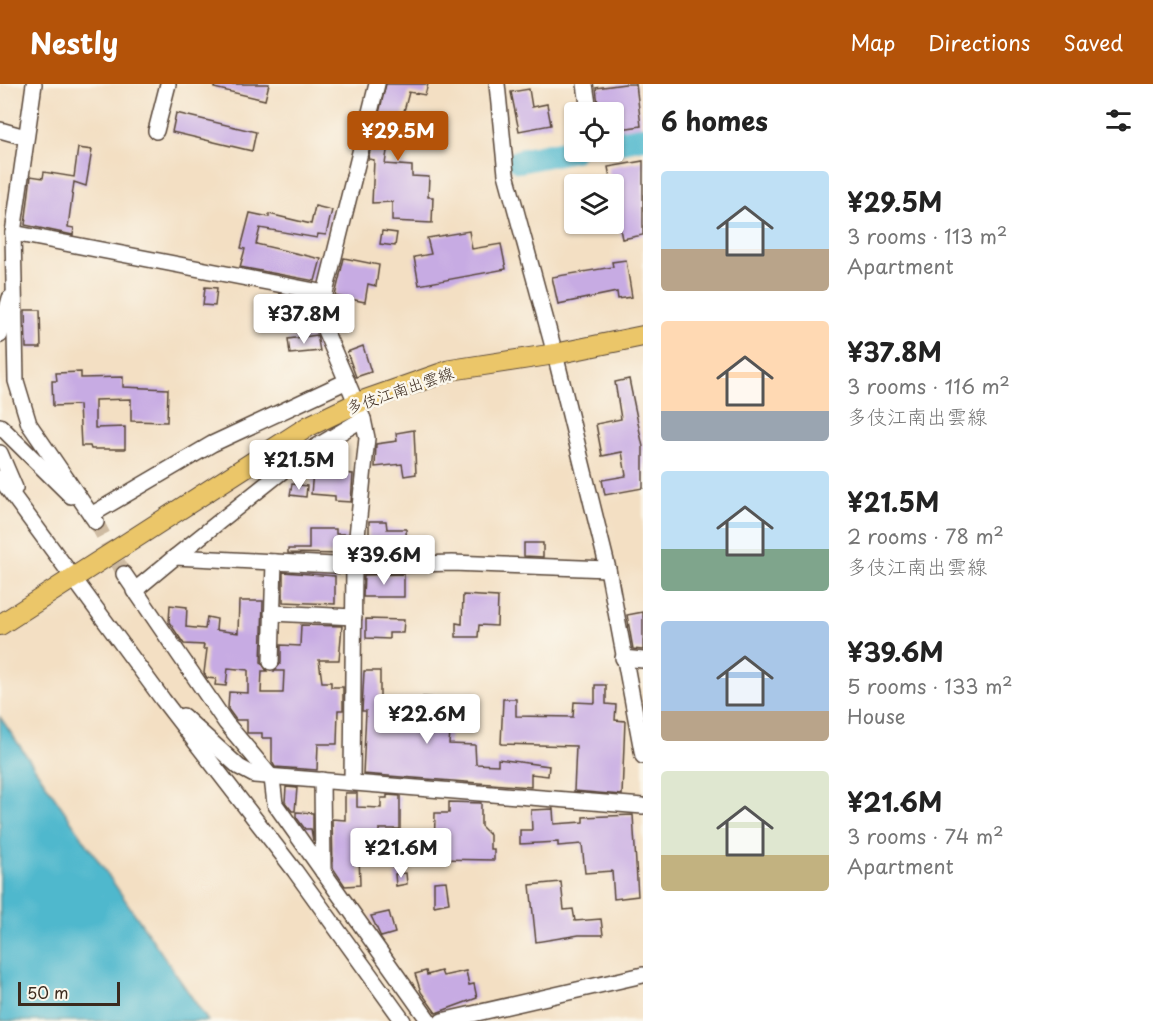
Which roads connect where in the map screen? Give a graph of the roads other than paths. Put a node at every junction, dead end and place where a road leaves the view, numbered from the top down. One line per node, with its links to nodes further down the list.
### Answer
1 (34, 84): 9 (street)
2 (168, 84): 8 (street)
3 (377, 84): 12 (street)
4 (497, 84): 15 (street)
5 (585, 84): 6 (street)
6 (588, 102)
7 (0, 130): 9 (street)
8 (156, 131)
9 (25, 137): 10 (street)
10 (13, 233): 11 (street); 12 (street)
11 (15, 281): 13 (street); 22 (street)
12 (325, 293): 16 (street)
13 (0, 335)
14 (643, 336): 15 (main road, 多伎江南出雲線)
15 (555, 354): 17 (main road, 多伎江南出雲線); 26 (street)
16 (347, 381): 17 (street); 22 (street)
17 (360, 411): 23 (street); 25 (street); 28 (main road, 多伎江南出雲線)
18 (0, 426): 22 (street)
19 (0, 453): 21 (street)
20 (0, 478): 21 (street)
21 (25, 512): 28 (street)
22 (91, 515)
23 (175, 557): 24 (street); 29 (street)
24 (274, 562): 25 (street); 30 (street)
25 (354, 566): 26 (street); 31 (street)
26 (608, 569): 33 (street)
27 (124, 574): 29 (street)
28 (73, 577): 32 (main road, 多伎江南出雲線); 36 (street)
29 (134, 591): 38 (street)
30 (272, 613): 31 (street); 35 (street)
31 (354, 616): 40 (street)
32 (0, 625)
33 (623, 658): 34 (street); 37 (street)
34 (643, 660)
35 (271, 662)
36 (163, 700): 38 (street); 45 (street)
37 (643, 756)
38 (272, 778): 39 (street); 42 (street)
39 (322, 780): 40 (street); 42 (street)
40 (352, 782): 41 (street)
41 (643, 806)
42 (323, 872): 46 (street)
43 (643, 975): 44 (street)
44 (489, 1016): 47 (street)
45 (403, 1021)
46 (429, 1021)
47 (442, 1021)

